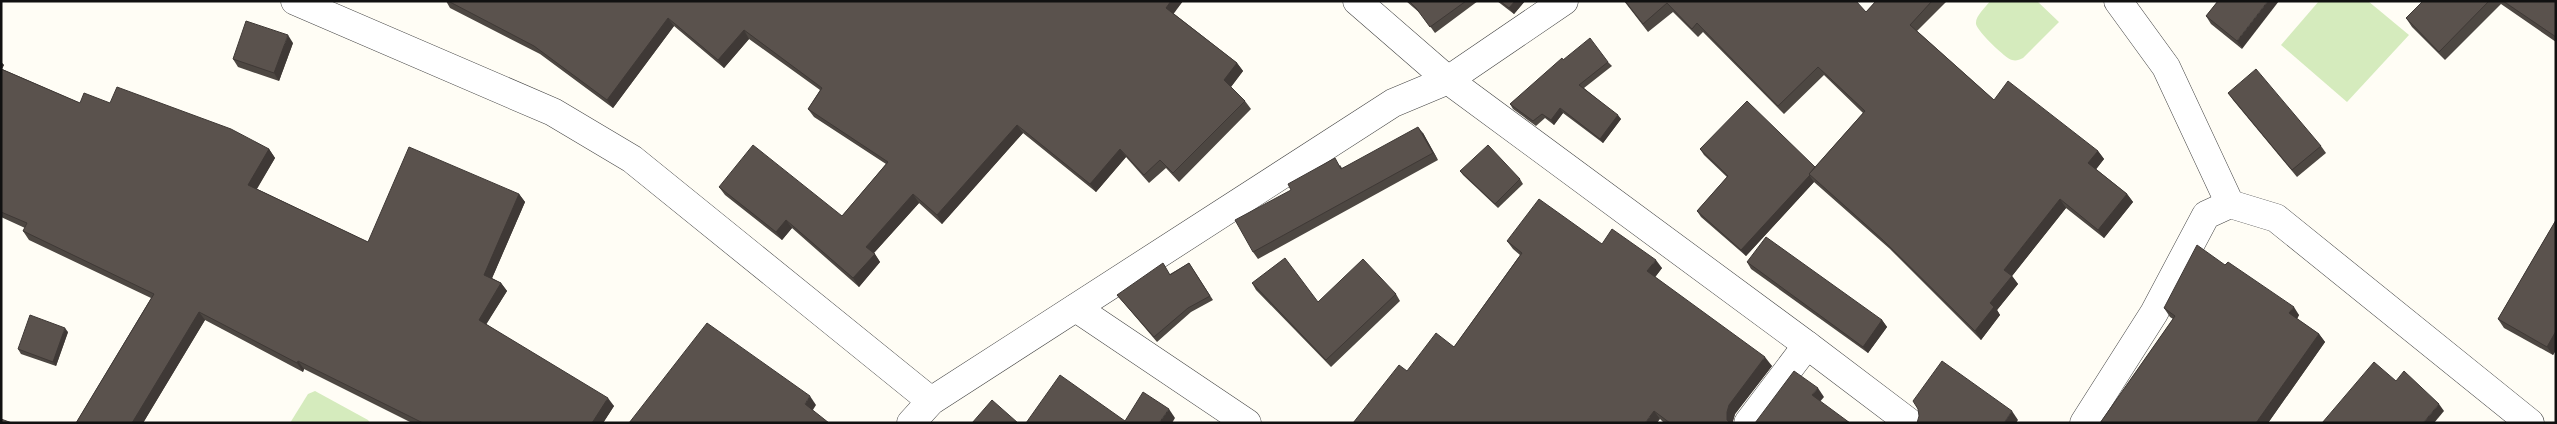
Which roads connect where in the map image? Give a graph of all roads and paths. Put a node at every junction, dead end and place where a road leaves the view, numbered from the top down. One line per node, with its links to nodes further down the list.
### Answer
1 (295, 1): 9 (street)
2 (1357, 1): 5 (street)
3 (1564, 1): 5 (street)
4 (2118, 1): 6 (street)
5 (1448, 80): 7 (street); 8 (street)
6 (2230, 204): 14 (street); 15 (street)
7 (1076, 308): 9 (street); 11 (street)
8 (1807, 345): 12 (street); 13 (street)
9 (931, 401): 10 (street)
10 (911, 423)
11 (1246, 423)
12 (1748, 423)
13 (1910, 423)
14 (2084, 423)
15 (2530, 423)

